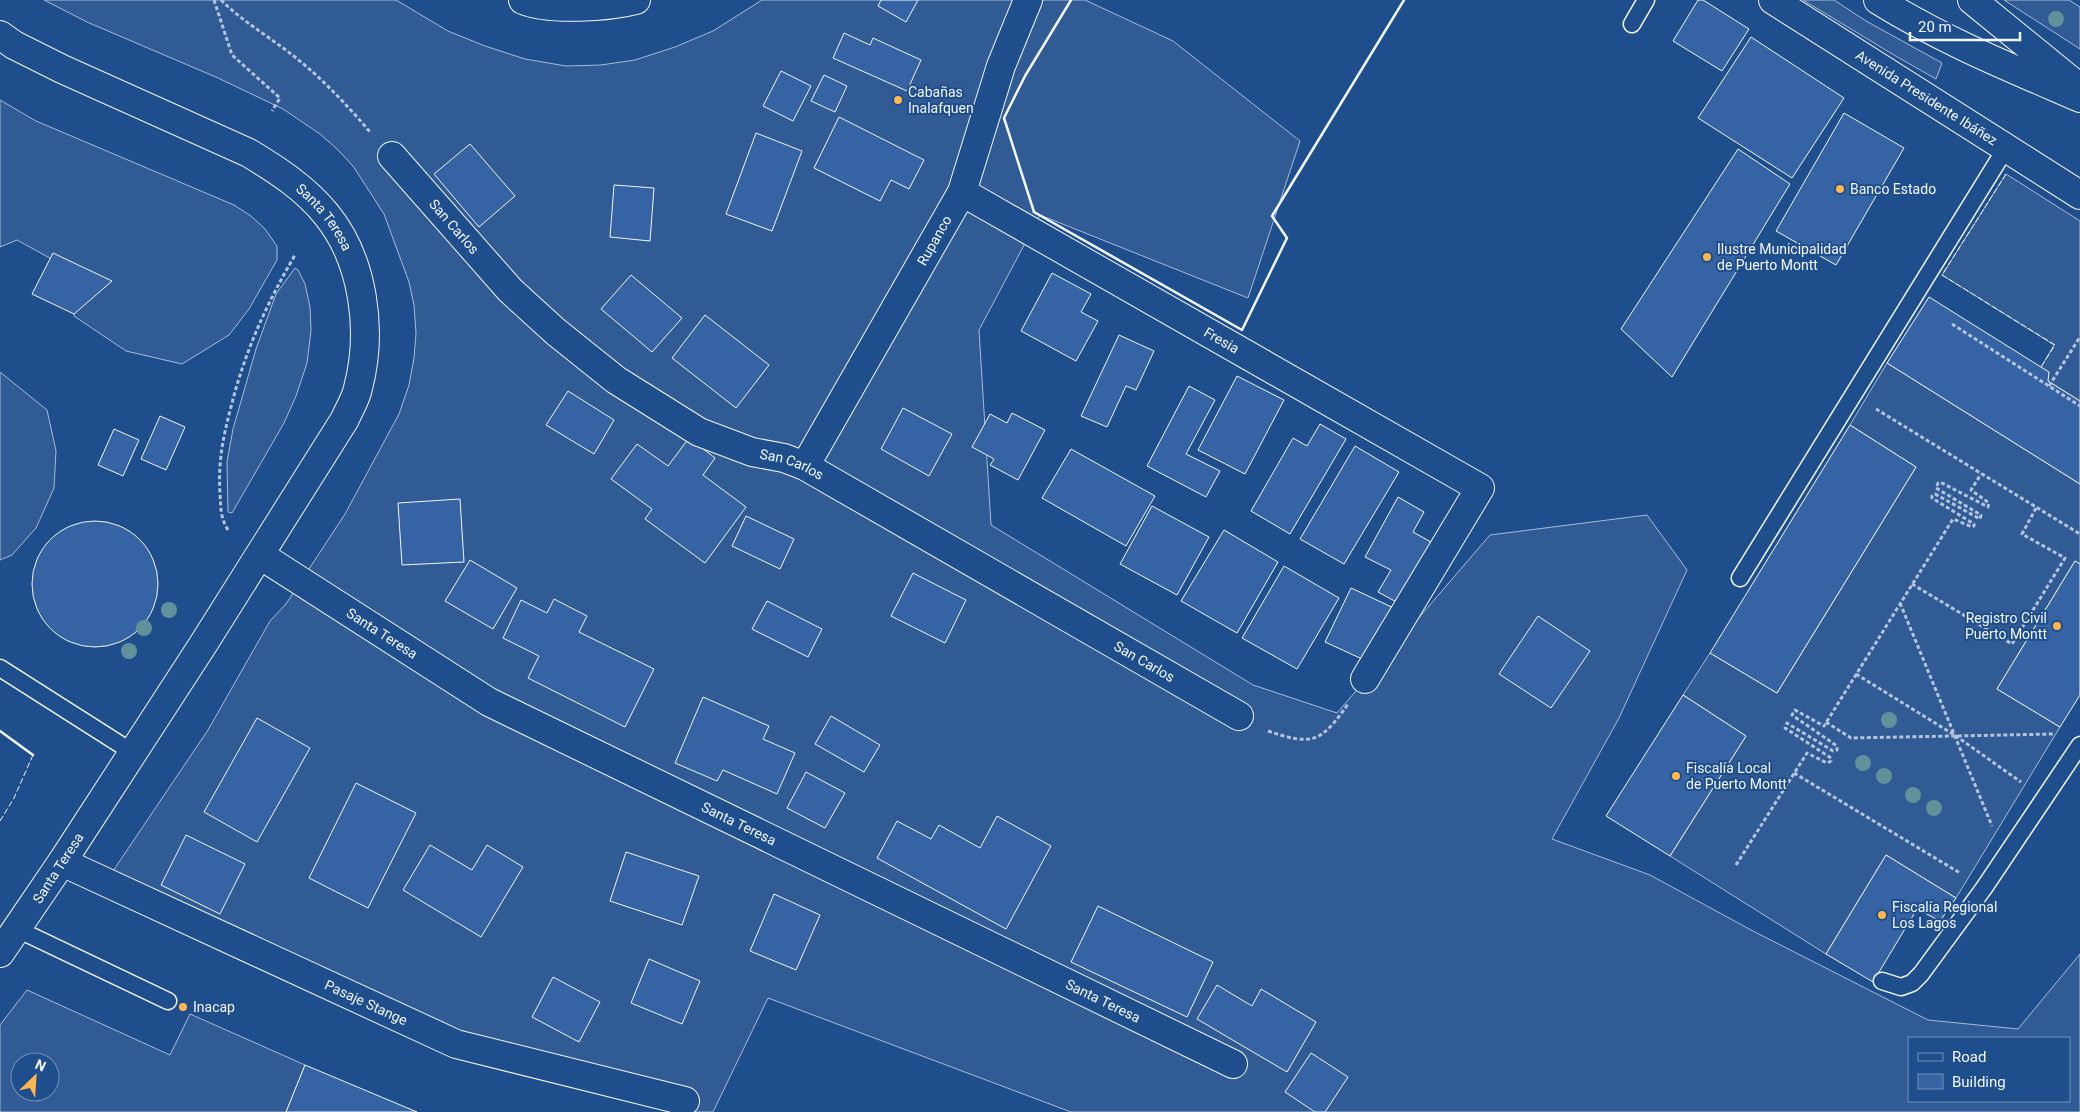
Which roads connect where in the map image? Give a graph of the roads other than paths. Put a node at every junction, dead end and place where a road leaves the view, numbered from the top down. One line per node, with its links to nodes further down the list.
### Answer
1 (523, 0): 2 (street)
2 (636, 0)
3 (1028, 0): 14 (street, Rupanco)
4 (1646, 0): 8 (lane)
5 (1773, 0): 12 (street, Avenida Presidente Ibáñez)
6 (1878, 0): 11 (street)
7 (1972, 0): 10 (street)
8 (1632, 24)
9 (0, 36): 17 (street, Santa Teresa)
10 (2080, 88)
11 (2080, 98)
12 (2006, 148): 15 (street, Avenida Presidente Ibáñez); 18 (lane)
13 (392, 156): 16 (street, San Carlos)
14 (962, 192): 16 (street, Rupanco); 20 (street, Fresia)
15 (2080, 195)
16 (805, 466): 21 (street, San Carlos)
17 (260, 555): 23 (street, Santa Teresa); 29 (street, Santa Teresa)
18 (1740, 578)
19 (0, 668): 23 (lane)
20 (1364, 679)
21 (1239, 716)
22 (2080, 746): 27 (lane)
23 (132, 752): 24 (street, Santa Teresa)
24 (62, 862): 25 (street, Santa Teresa); 30 (street, Pasaje Stange)
25 (17, 928): 26 (street, Santa Teresa); 28 (lane)
26 (0, 953)
27 (1882, 980)
28 (168, 1001)
29 (1233, 1064)
30 (685, 1101)

